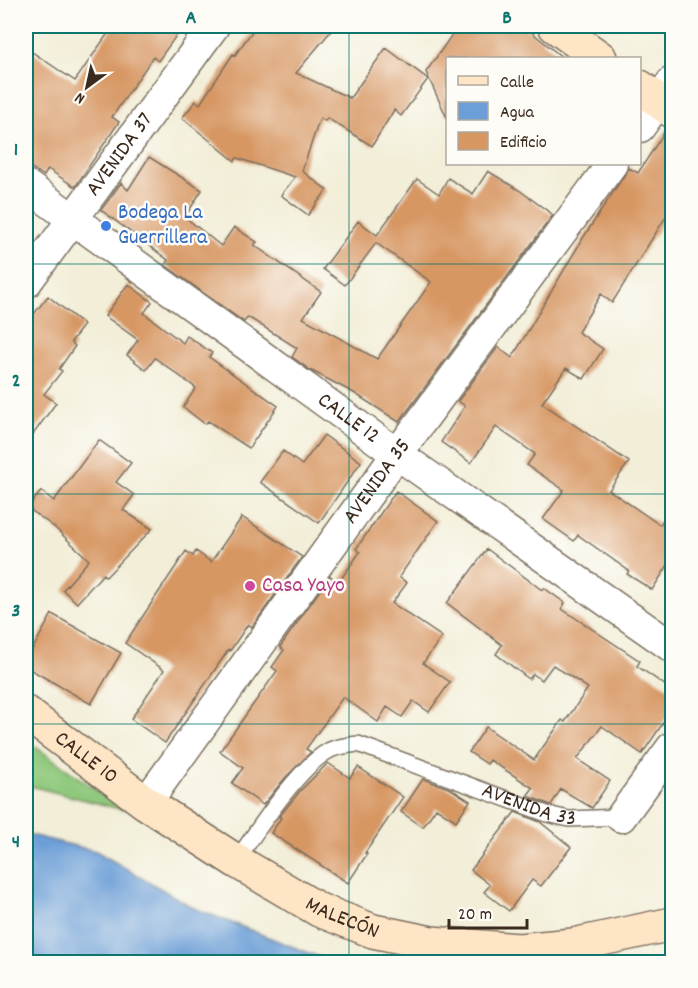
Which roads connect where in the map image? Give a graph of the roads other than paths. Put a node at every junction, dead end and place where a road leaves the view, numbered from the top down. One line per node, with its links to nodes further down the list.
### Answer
1 (214, 26): 8 (street, AVENIDA 37)
2 (555, 26): 3 (main road)
3 (599, 57)
4 (661, 95): 5 (street)
5 (641, 124)
6 (611, 165): 10 (street, AVENIDA 35)
7 (26, 185): 8 (street, CALLE 12)
8 (73, 219): 9 (street, AVENIDA 37); 10 (street, CALLE 12)
9 (26, 283)
10 (397, 454): 11 (street, CALLE 12); 14 (street, AVENIDA 35)
11 (672, 647)
12 (26, 713): 14 (main road, CALLE 10)
13 (672, 747): 15 (street, AVENIDA 33)
14 (146, 803): 16 (main road, MALECÓN)
15 (621, 817): 16 (lane, AVENIDA 33)
16 (236, 861): 17 (main road, MALECÓN)
17 (672, 924)

